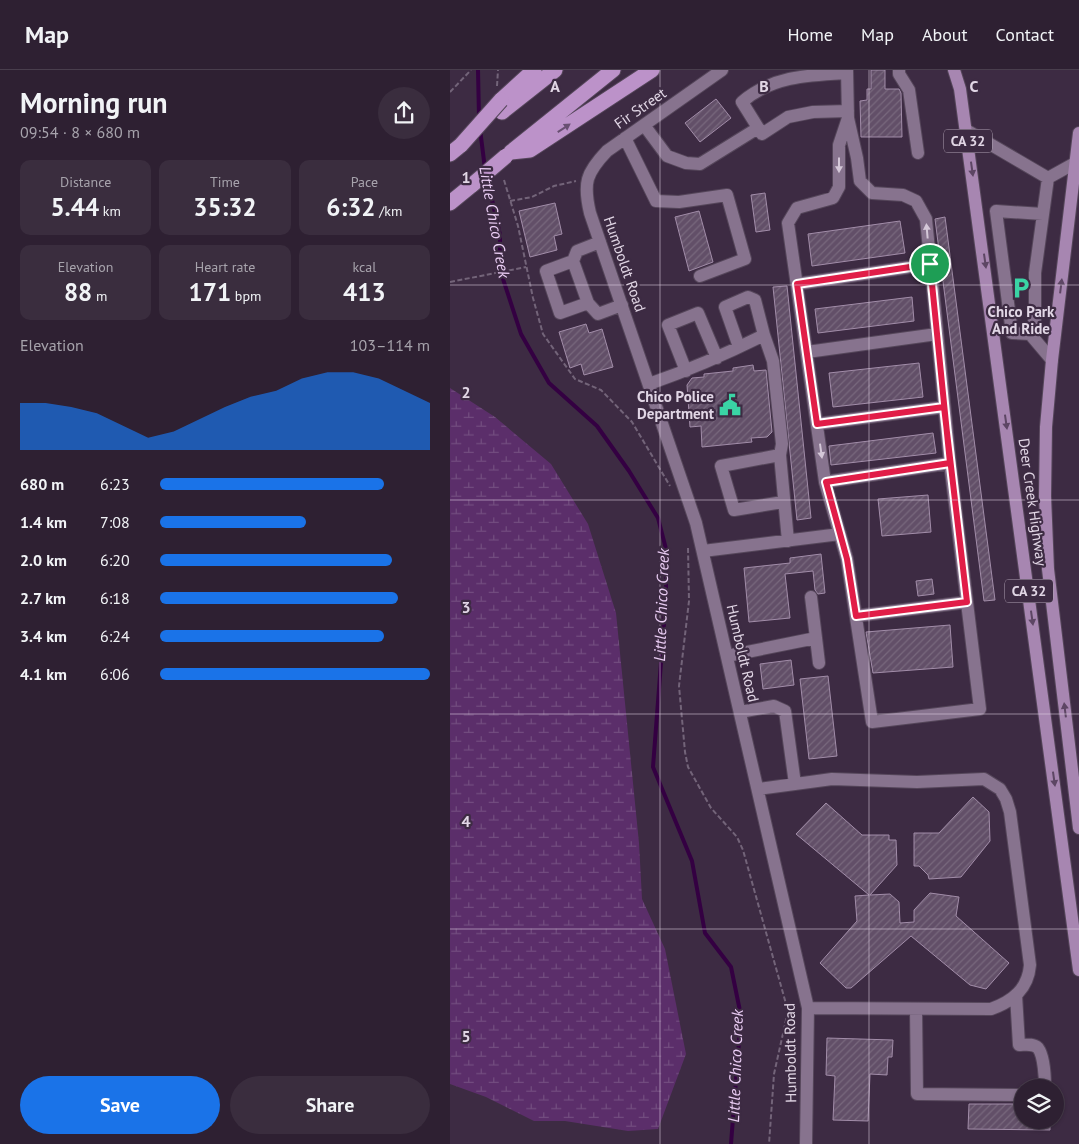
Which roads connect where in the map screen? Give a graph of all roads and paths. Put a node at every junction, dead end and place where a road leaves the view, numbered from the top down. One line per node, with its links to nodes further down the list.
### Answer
1 (471, 70): 11 (path)
2 (498, 70): 12 (path)
3 (534, 70): 12 (highway)
4 (555, 70): 12 (highway)
5 (613, 70): 20 (highway)
6 (652, 70): 20 (highway, one-way to 6)
7 (722, 70): 14 (street, Fir Street)
8 (899, 70): 21 (street)
9 (954, 70): 16 (main road, Deer Creek Highway / CA 32)
10 (847, 71): 13 (street); 15 (street)
11 (450, 92)
12 (500, 102): 19 (highway, bridge)
13 (848, 114): 15 (street); 33 (street, one-way to 13); 37 (street, one-way to 37)
14 (644, 125): 15 (street); 18 (street, Fir Street)
15 (758, 128)
16 (966, 130): 23 (street); 30 (main road, Deer Creek Highway / CA 32, one-way to 30)
17 (1079, 133): 22 (main road, Deer Creek Highway / CA 32)
18 (625, 138): 25 (street, Fir Street); 35 (street)
19 (455, 149)
20 (509, 154): 27 (highway, bridge)
21 (918, 154)
22 (1075, 164): 23 (street); 46 (main road, Deer Creek Highway / CA 32, one-way to 22)
23 (1048, 178): 29 (street)
24 (504, 180): 26 (path)
25 (586, 181): 26 (path); 31 (street, Humboldt Road)
26 (510, 201): 34 (path)
27 (450, 202)
28 (996, 211): 29 (street); 30 (street); 41 (street)
29 (1043, 214): 41 (street)
30 (979, 220): 70 (main road, Deer Creek Highway / CA 32, one-way to 70)
31 (600, 242): 32 (street); 39 (street, Humboldt Road)
32 (573, 261): 38 (street); 38 (street)
33 (930, 264): 37 (street); 40 (street)
34 (526, 266): 36 (path); 54 (path)
35 (700, 276)
36 (450, 282)
37 (797, 284): 44 (street)
38 (588, 303): 39 (street)
39 (622, 305): 48 (street, Humboldt Road)
40 (937, 334): 44 (street); 49 (street)
41 (1030, 334): 46 (street)
42 (764, 335): 43 (street); 43 (street); 51 (street)
43 (739, 347): 45 (street)
44 (807, 352): 50 (street)
45 (717, 358): 47 (street); 47 (street)
46 (1052, 360): 69 (main road, Deer Creek Highway / CA 32, one-way to 46)
47 (686, 371): 48 (street)
48 (648, 384): 59 (street, Humboldt Road)
49 (944, 407): 50 (street); 52 (street)
50 (817, 424): 53 (street, one-way to 53)
51 (780, 455): 55 (street); 55 (street)
52 (950, 463): 53 (street); 61 (street)
53 (826, 482): 56 (street)
54 (672, 490)
55 (783, 502): 57 (street)
56 (840, 534): 57 (street); 62 (street)
57 (788, 541): 59 (street)
58 (687, 542): 76 (path)
59 (703, 551): 64 (street, Humboldt Road)
60 (811, 597): 63 (street)
61 (967, 602): 62 (street); 62 (street)
62 (856, 616)
63 (816, 638): 64 (street); 65 (street)
64 (727, 656): 66 (street, Humboldt Road)
65 (819, 663)
66 (740, 712): 67 (street); 68 (street, Humboldt Road)
67 (795, 784): 68 (street); 71 (street)
68 (758, 789): 72 (street, Humboldt Road)
69 (1079, 828)
70 (1079, 970)
71 (1016, 995): 73 (street); 74 (street)
72 (808, 1008): 73 (street); 77 (street, Humboldt Road)
73 (916, 1009): 75 (street)
74 (1044, 1079)
75 (1014, 1095)
76 (770, 1144)
77 (806, 1144)

